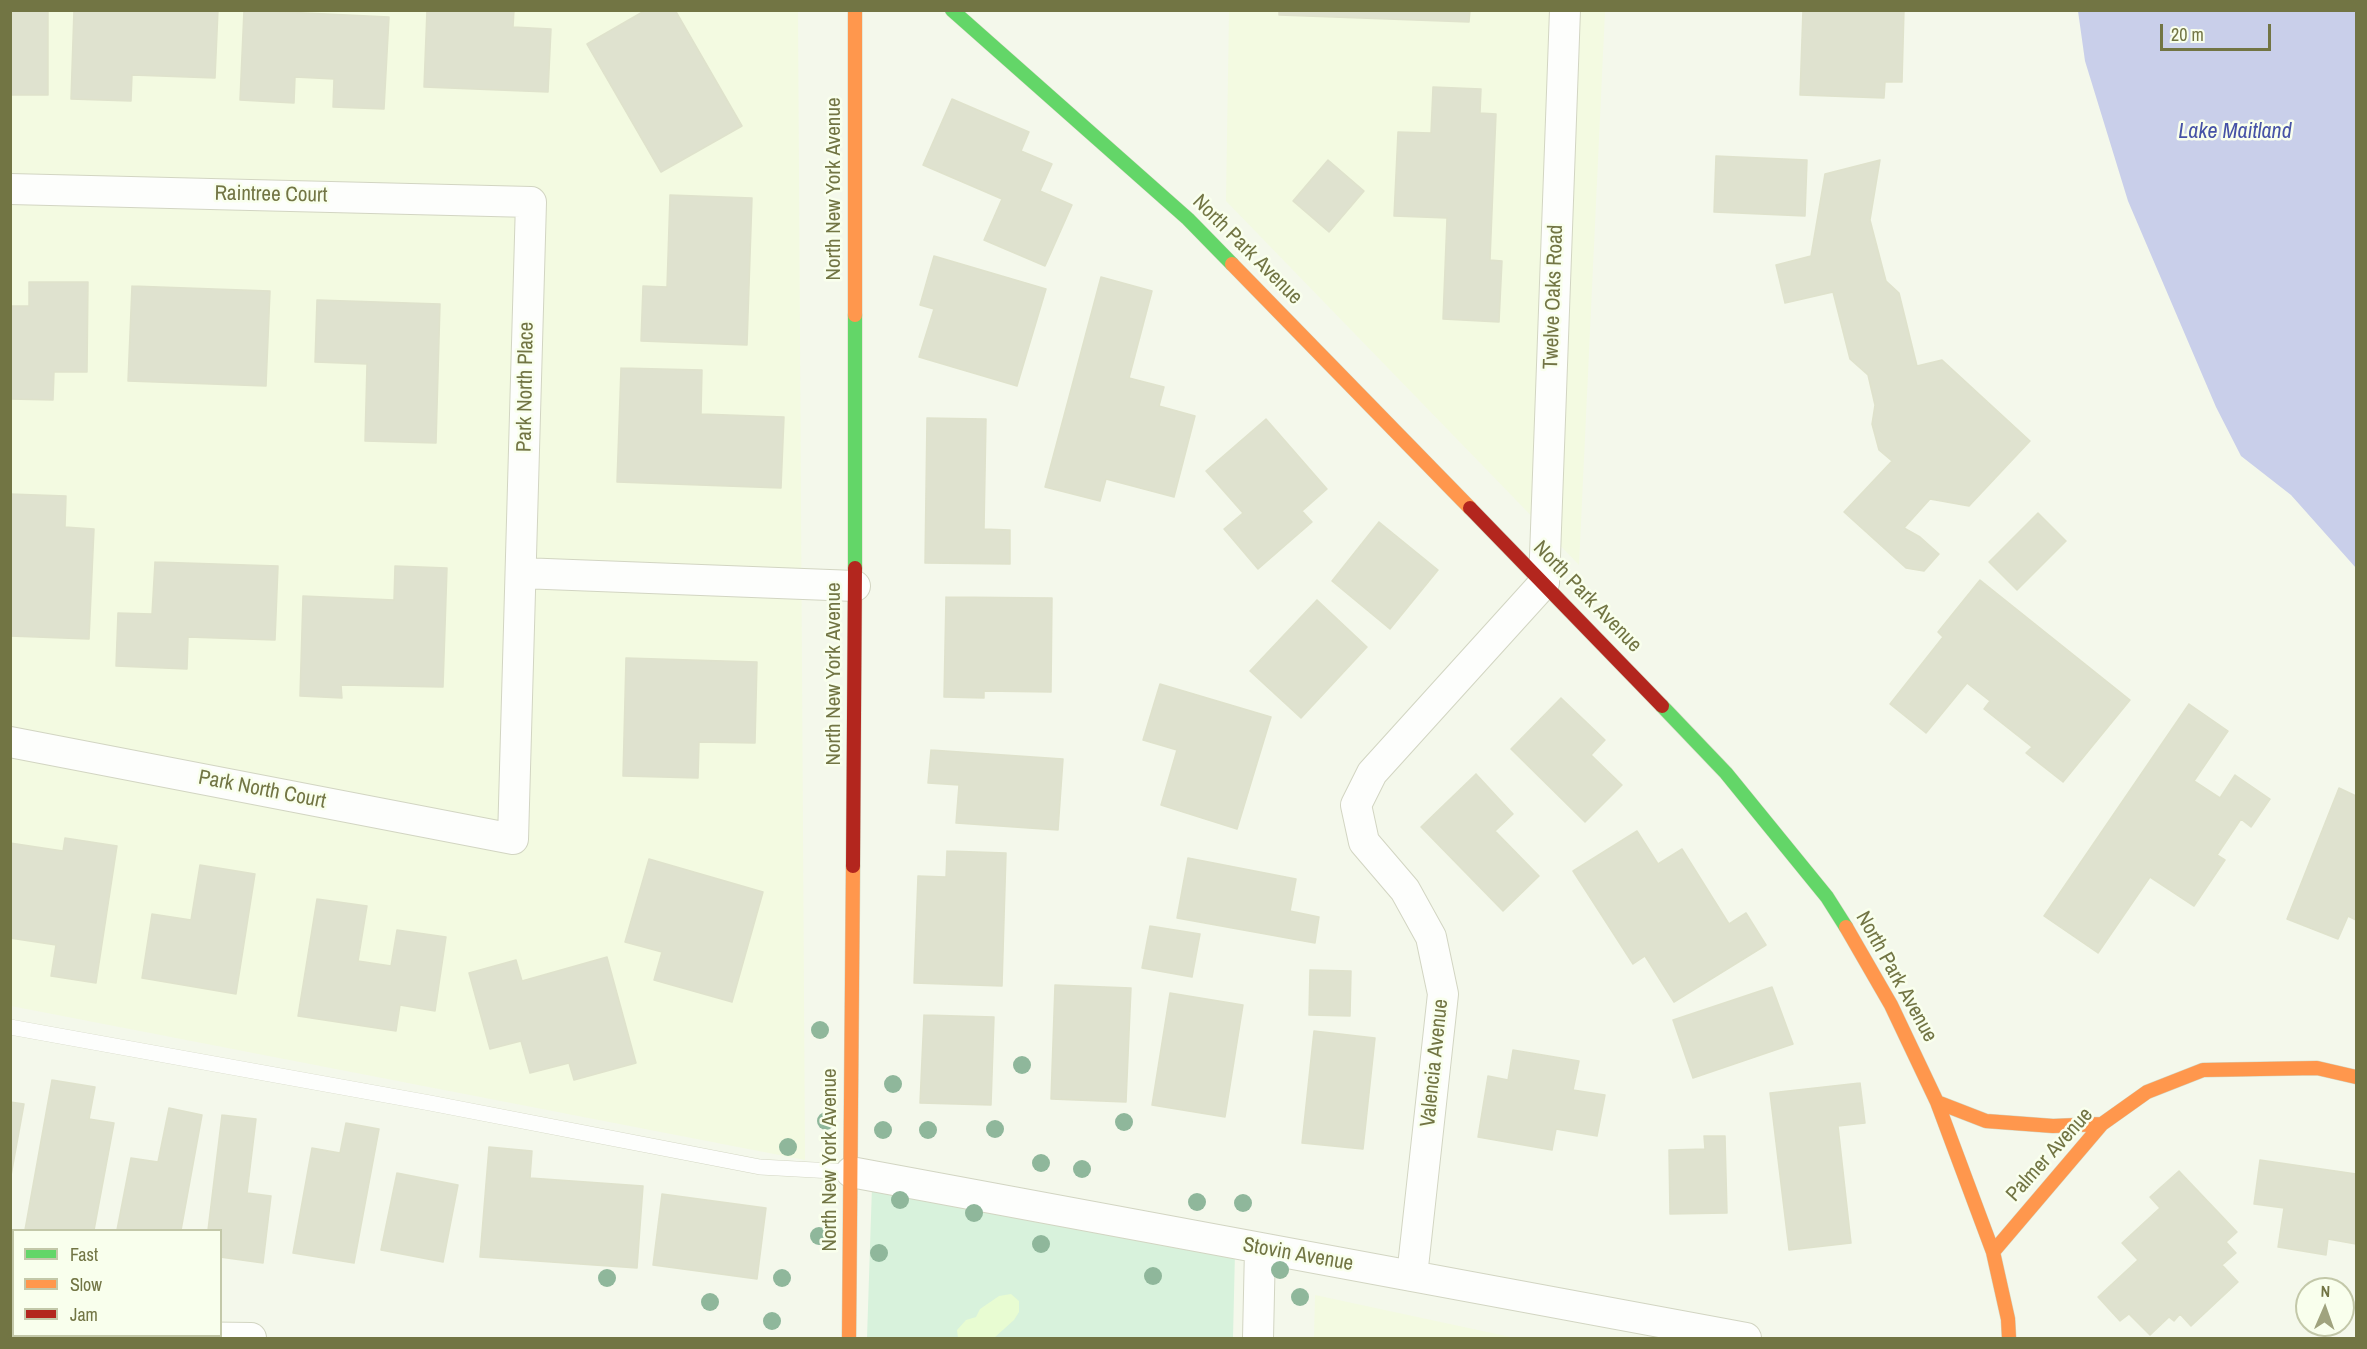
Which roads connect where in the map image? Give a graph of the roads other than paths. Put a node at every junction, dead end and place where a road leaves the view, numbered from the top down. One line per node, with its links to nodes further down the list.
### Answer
1 (855, 10): 8 (street, North New York Avenue)
2 (952, 10): 7 (street, North Park Avenue)
3 (1565, 10): 7 (street, Twelve Oaks Road)
4 (10, 189): 5 (street, Raintree Court)
5 (531, 202): 6 (street, Park North Place)
6 (521, 573): 8 (street); 10 (street, Park North Place)
7 (1544, 583): 13 (street, North Park Avenue); 18 (street, Valencia Avenue)
8 (855, 586): 15 (street, North New York Avenue)
9 (10, 742): 10 (street, Park North Court)
10 (513, 839)
11 (10, 1027): 15 (lane)
12 (2356, 1077): 14 (street, Palmer Avenue)
13 (1937, 1102): 14 (street); 17 (street, North Park Avenue)
14 (2102, 1124): 17 (street, Palmer Avenue)
15 (851, 1172): 16 (street, Stovin Avenue); 22 (street, North New York Avenue)
16 (1260, 1248): 18 (street, Stovin Avenue); 23 (street)
17 (1993, 1252): 25 (street, North Park Avenue)
18 (1412, 1276): 24 (street, Stovin Avenue)
19 (151, 1337): 20 (street)
20 (176, 1338): 21 (street)
21 (251, 1338)
22 (849, 1338)
23 (1258, 1338)
24 (1746, 1338)
25 (2009, 1338)

